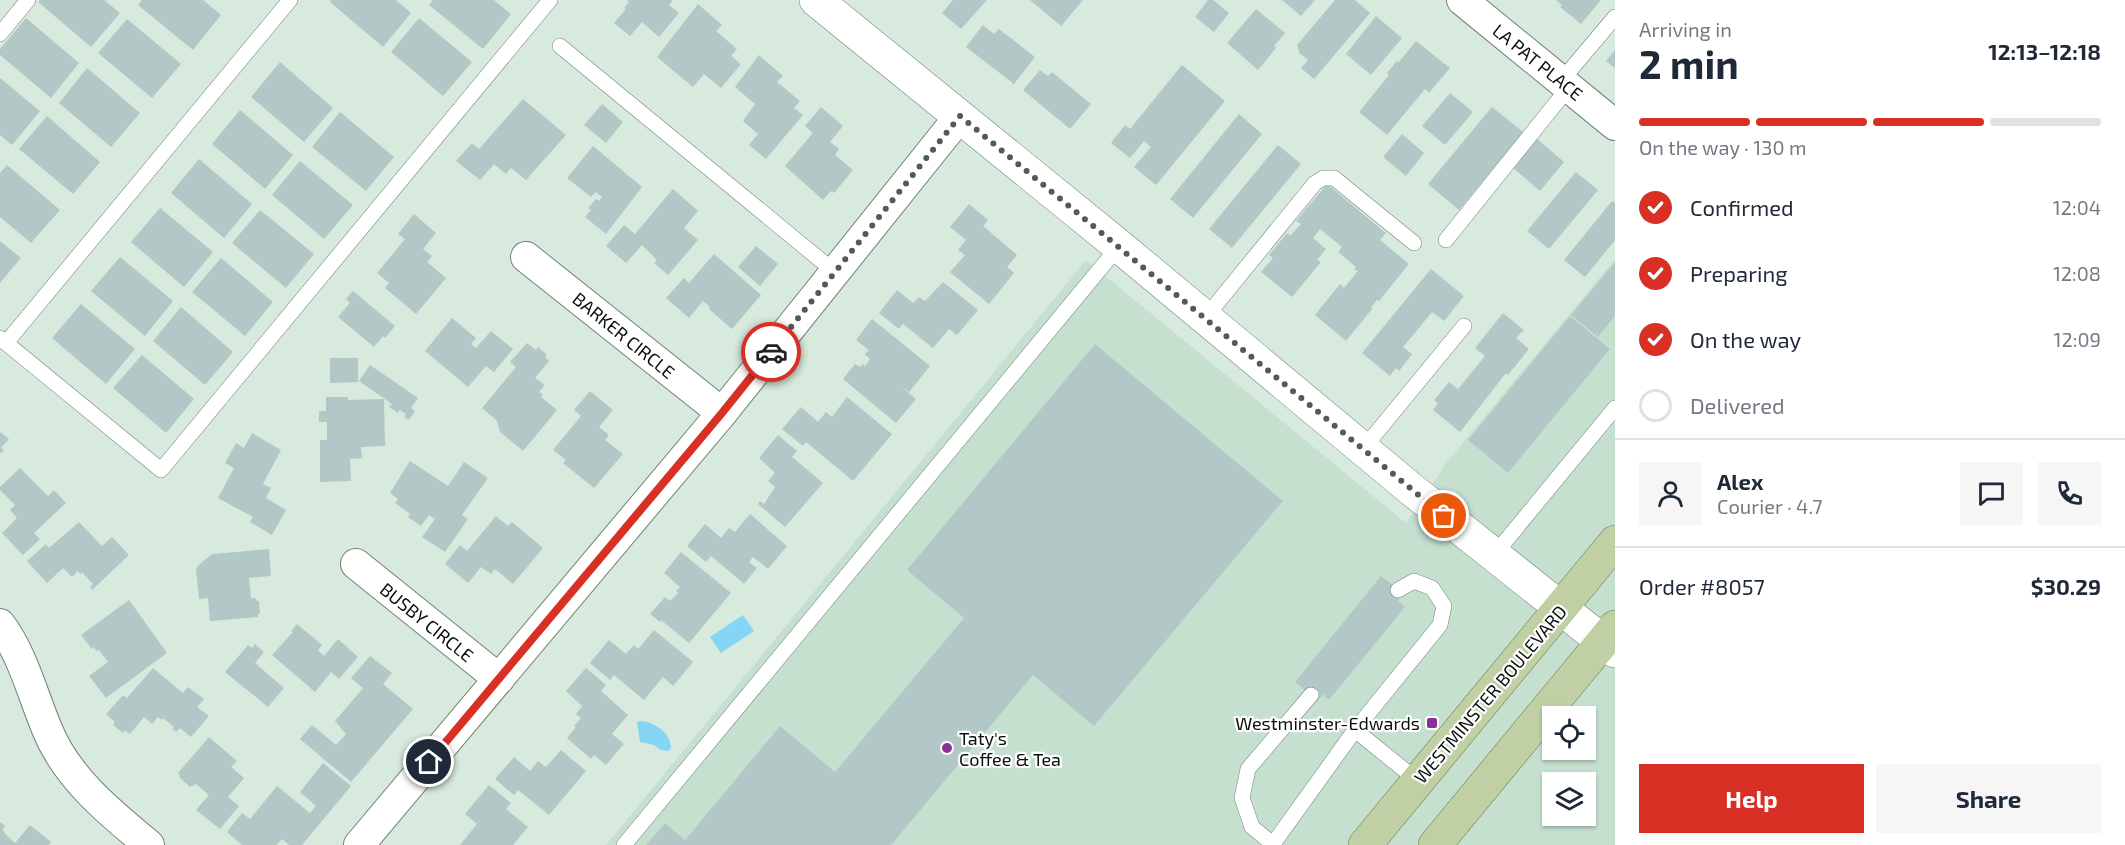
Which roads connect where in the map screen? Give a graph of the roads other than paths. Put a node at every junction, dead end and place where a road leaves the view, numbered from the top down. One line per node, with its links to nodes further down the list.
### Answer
1 (28, 0): 7 (lane)
2 (290, 0): 19 (lane)
3 (550, 0): 19 (lane)
4 (816, 0): 10 (street)
5 (1462, 0): 9 (street, LA PAT PLACE)
6 (1615, 16): 9 (lane)
7 (0, 34)
8 (560, 46): 16 (lane)
9 (1565, 84): 11 (street, LA PAT PLACE); 12 (lane)
10 (960, 116): 14 (street); 16 (street)
11 (1615, 124)
12 (1446, 240)
13 (1414, 243): 17 (lane)
14 (1119, 246): 17 (street); 37 (lane)
15 (526, 257): 21 (street, BARKER CIRCLE)
16 (835, 272): 21 (street)
17 (1205, 318): 22 (street)
18 (1464, 326): 22 (lane)
19 (3, 341)
20 (1615, 408): 24 (lane)
21 (722, 413): 30 (street)
22 (1363, 449): 24 (street)
23 (1615, 542): 27 (main road, WESTMINSTER BOULEVARD)
24 (1494, 555): 27 (street)
25 (356, 564): 30 (street, BUSBY CIRCLE)
26 (1398, 590): 32 (lane)
27 (1561, 609): 29 (street); 33 (main road, WESTMINSTER BOULEVARD)
28 (0, 624): 35 (street)
29 (1611, 640): 39 (main road)
30 (499, 680): 36 (street)
31 (1311, 694): 34 (lane)
32 (1355, 730): 33 (lane); 34 (lane)
33 (1418, 781): 38 (main road, WESTMINSTER BOULEVARD)
34 (1273, 844)
35 (149, 845)
36 (359, 845)
37 (624, 845)
38 (1365, 845)
39 (1435, 845)

